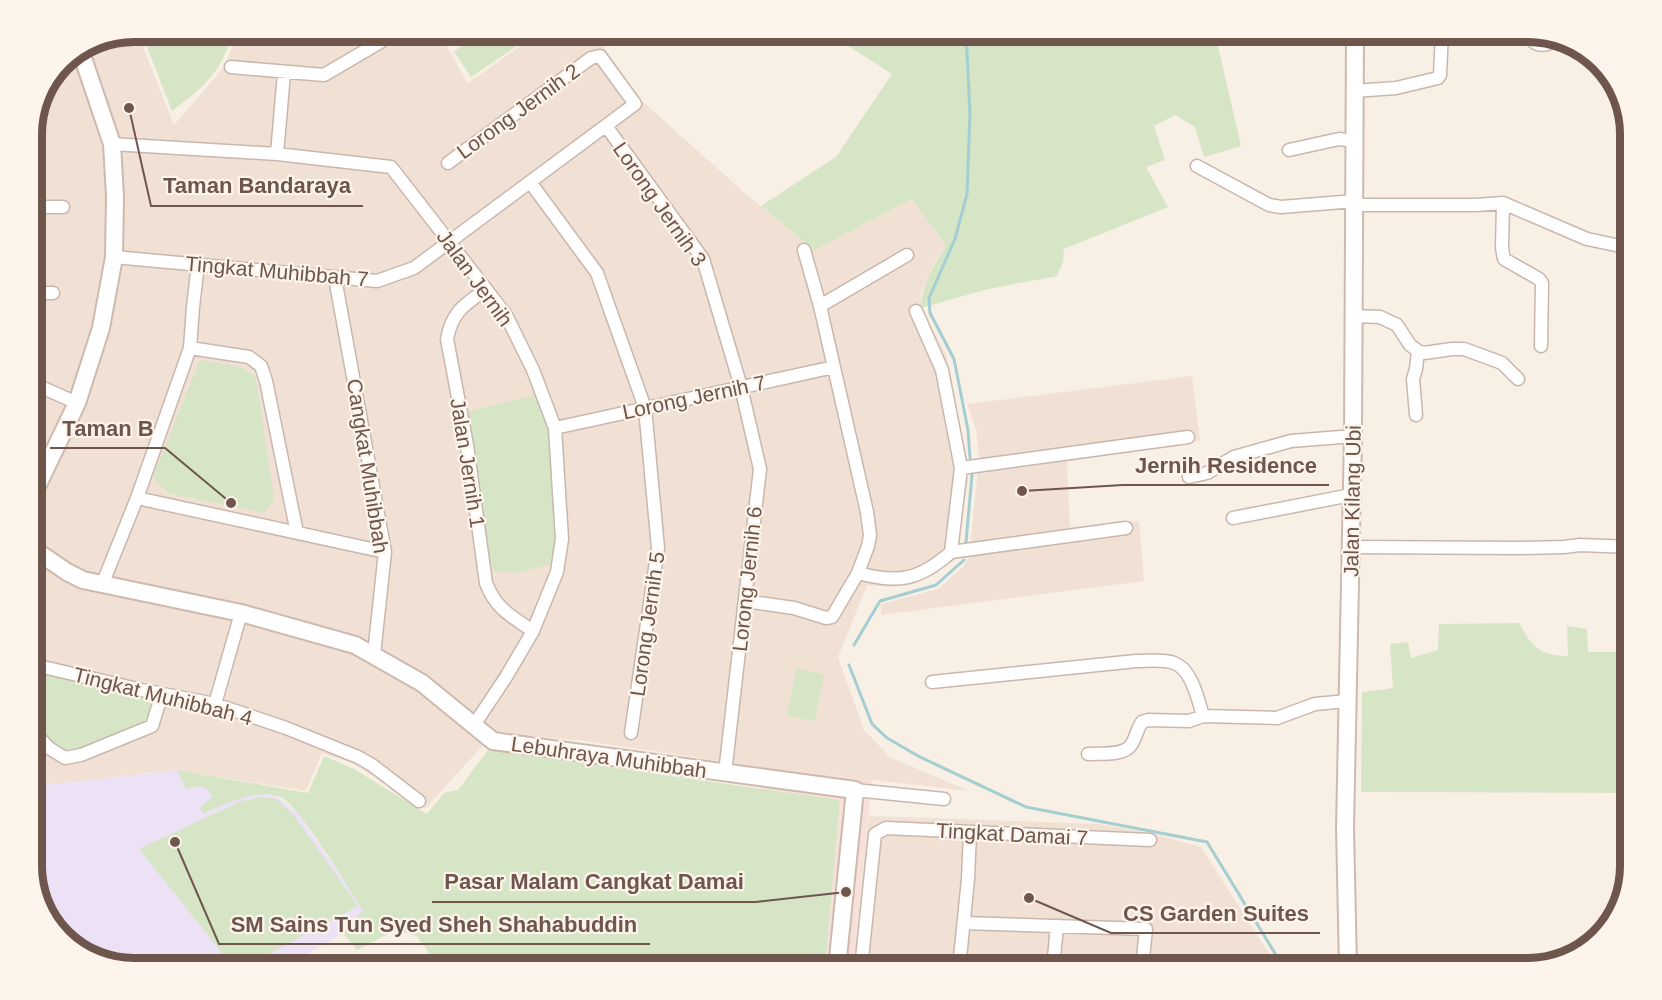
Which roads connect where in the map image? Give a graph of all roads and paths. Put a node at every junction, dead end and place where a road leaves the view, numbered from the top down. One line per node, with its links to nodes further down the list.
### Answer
1 (380, 42): 8 (street)
2 (1355, 42): 9 (street, Jalan Kilang Ubi)
3 (1442, 42): 9 (street)
4 (1533, 42): 5 (street)
5 (1547, 44)
6 (83, 57): 13 (street)
7 (231, 67): 8 (street)
8 (284, 73): 15 (street)
9 (1354, 91): 12 (street, Jalan Kilang Ubi)
10 (635, 104): 11 (street, Tingkat Muhibbah 7); 16 (street, Lorong Jernih 2)
11 (606, 126): 18 (street, Tingkat Muhibbah 7); 42 (street, Lorong Jernih 3)
12 (1355, 141): 14 (street); 19 (street, Jalan Kilang Ubi)
13 (112, 144): 15 (street, Jalan Jernih); 27 (street)
14 (1289, 150)
15 (276, 154): 23 (street, Jalan Jernih)
16 (448, 163)
17 (1197, 166): 19 (street)
18 (530, 182): 23 (street, Tingkat Muhibbah 7); 44 (street, Lorong Jernih 5)
19 (1355, 203): 20 (street); 35 (street, Jalan Kilang Ubi)
20 (1503, 203): 24 (street); 36 (street)
21 (42, 207): 22 (street)
22 (63, 207)
23 (449, 242): 29 (street, Tingkat Muhibbah 7); 30 (street, Jalan Jernih)
24 (1620, 246)
25 (804, 250): 33 (street)
26 (907, 255): 33 (street)
27 (114, 257): 28 (street, Tingkat Muhibbah 7); 43 (street)
28 (198, 264): 29 (street, Tingkat Muhibbah 7); 37 (street)
29 (335, 278): 59 (street, Cangkat Muhibbah)
30 (485, 290): 46 (street, Jalan Jernih); 66 (street, Jalan Jernih 1)
31 (42, 293): 32 (street)
32 (53, 293)
33 (820, 306): 39 (street)
34 (916, 311): 49 (street)
35 (1354, 316): 38 (street); 47 (street, Jalan Kilang Ubi)
36 (1541, 346)
37 (190, 348): 53 (street); 56 (street)
38 (1418, 351): 40 (street); 45 (street)
39 (834, 367): 42 (street, Lorong Jernih 7); 62 (street)
40 (1518, 379)
41 (42, 387): 43 (street)
42 (741, 387): 44 (street, Lorong Jernih 7); 64 (street, Lorong Jernih 6)
43 (77, 403): 50 (street)
44 (645, 408): 46 (street, Lorong Jernih 7); 75 (street, Lorong Jernih 5)
45 (1416, 415)
46 (555, 428): 66 (street, Jalan Jernih)
47 (1353, 436): 51 (street); 52 (street, Jalan Kilang Ubi)
48 (1188, 437): 49 (street)
49 (961, 468): 60 (street)
50 (42, 476)
51 (1189, 477)
52 (1351, 495): 54 (street); 57 (street, Jalan Kilang Ubi)
53 (137, 498): 56 (street); 63 (street)
54 (1233, 518)
55 (1126, 528): 60 (street)
56 (297, 533): 59 (street)
57 (1351, 547): 58 (street); 71 (street, Jalan Kilang Ubi)
58 (1620, 547)
59 (385, 552): 67 (street, Cangkat Muhibbah)
60 (951, 552): 62 (street)
61 (42, 555): 63 (street, Lebuhraya Muhibbah)
62 (858, 573): 64 (street)
63 (102, 585): 65 (street, Lebuhraya Muhibbah)
64 (745, 601): 78 (street, Lorong Jernih 6)
65 (241, 612): 67 (street, Lebuhraya Muhibbah); 72 (street)
66 (533, 631): 74 (street, Jalan Jernih)
67 (374, 654): 74 (street, Lebuhraya Muhibbah)
68 (42, 668): 70 (street, Tingkat Muhibbah 4)
69 (932, 682): 73 (street)
70 (162, 694): 72 (street, Tingkat Muhibbah 4); 76 (street)
71 (1347, 701): 73 (street); 91 (street, Jalan Kilang Ubi)
72 (215, 704): 81 (street, Tingkat Muhibbah 4)
73 (1203, 716): 77 (street)
74 (474, 725): 78 (street, Lebuhraya Muhibbah)
75 (631, 733)
76 (42, 741)
77 (1088, 754)
78 (725, 773): 79 (street, Lebuhraya Muhibbah)
79 (855, 790): 80 (street, Lebuhraya Muhibbah); 86 (street)
80 (944, 799)
81 (419, 801)
82 (970, 832): 83 (street, Tingkat Damai 7); 84 (street); 87 (street, Tingkat Damai 7)
83 (1150, 840)
84 (963, 923): 85 (street); 88 (street)
85 (1057, 926): 89 (street); 90 (street)
86 (838, 958)
87 (862, 958)
88 (960, 958)
89 (1054, 958)
90 (1143, 958)
91 (1348, 958)

